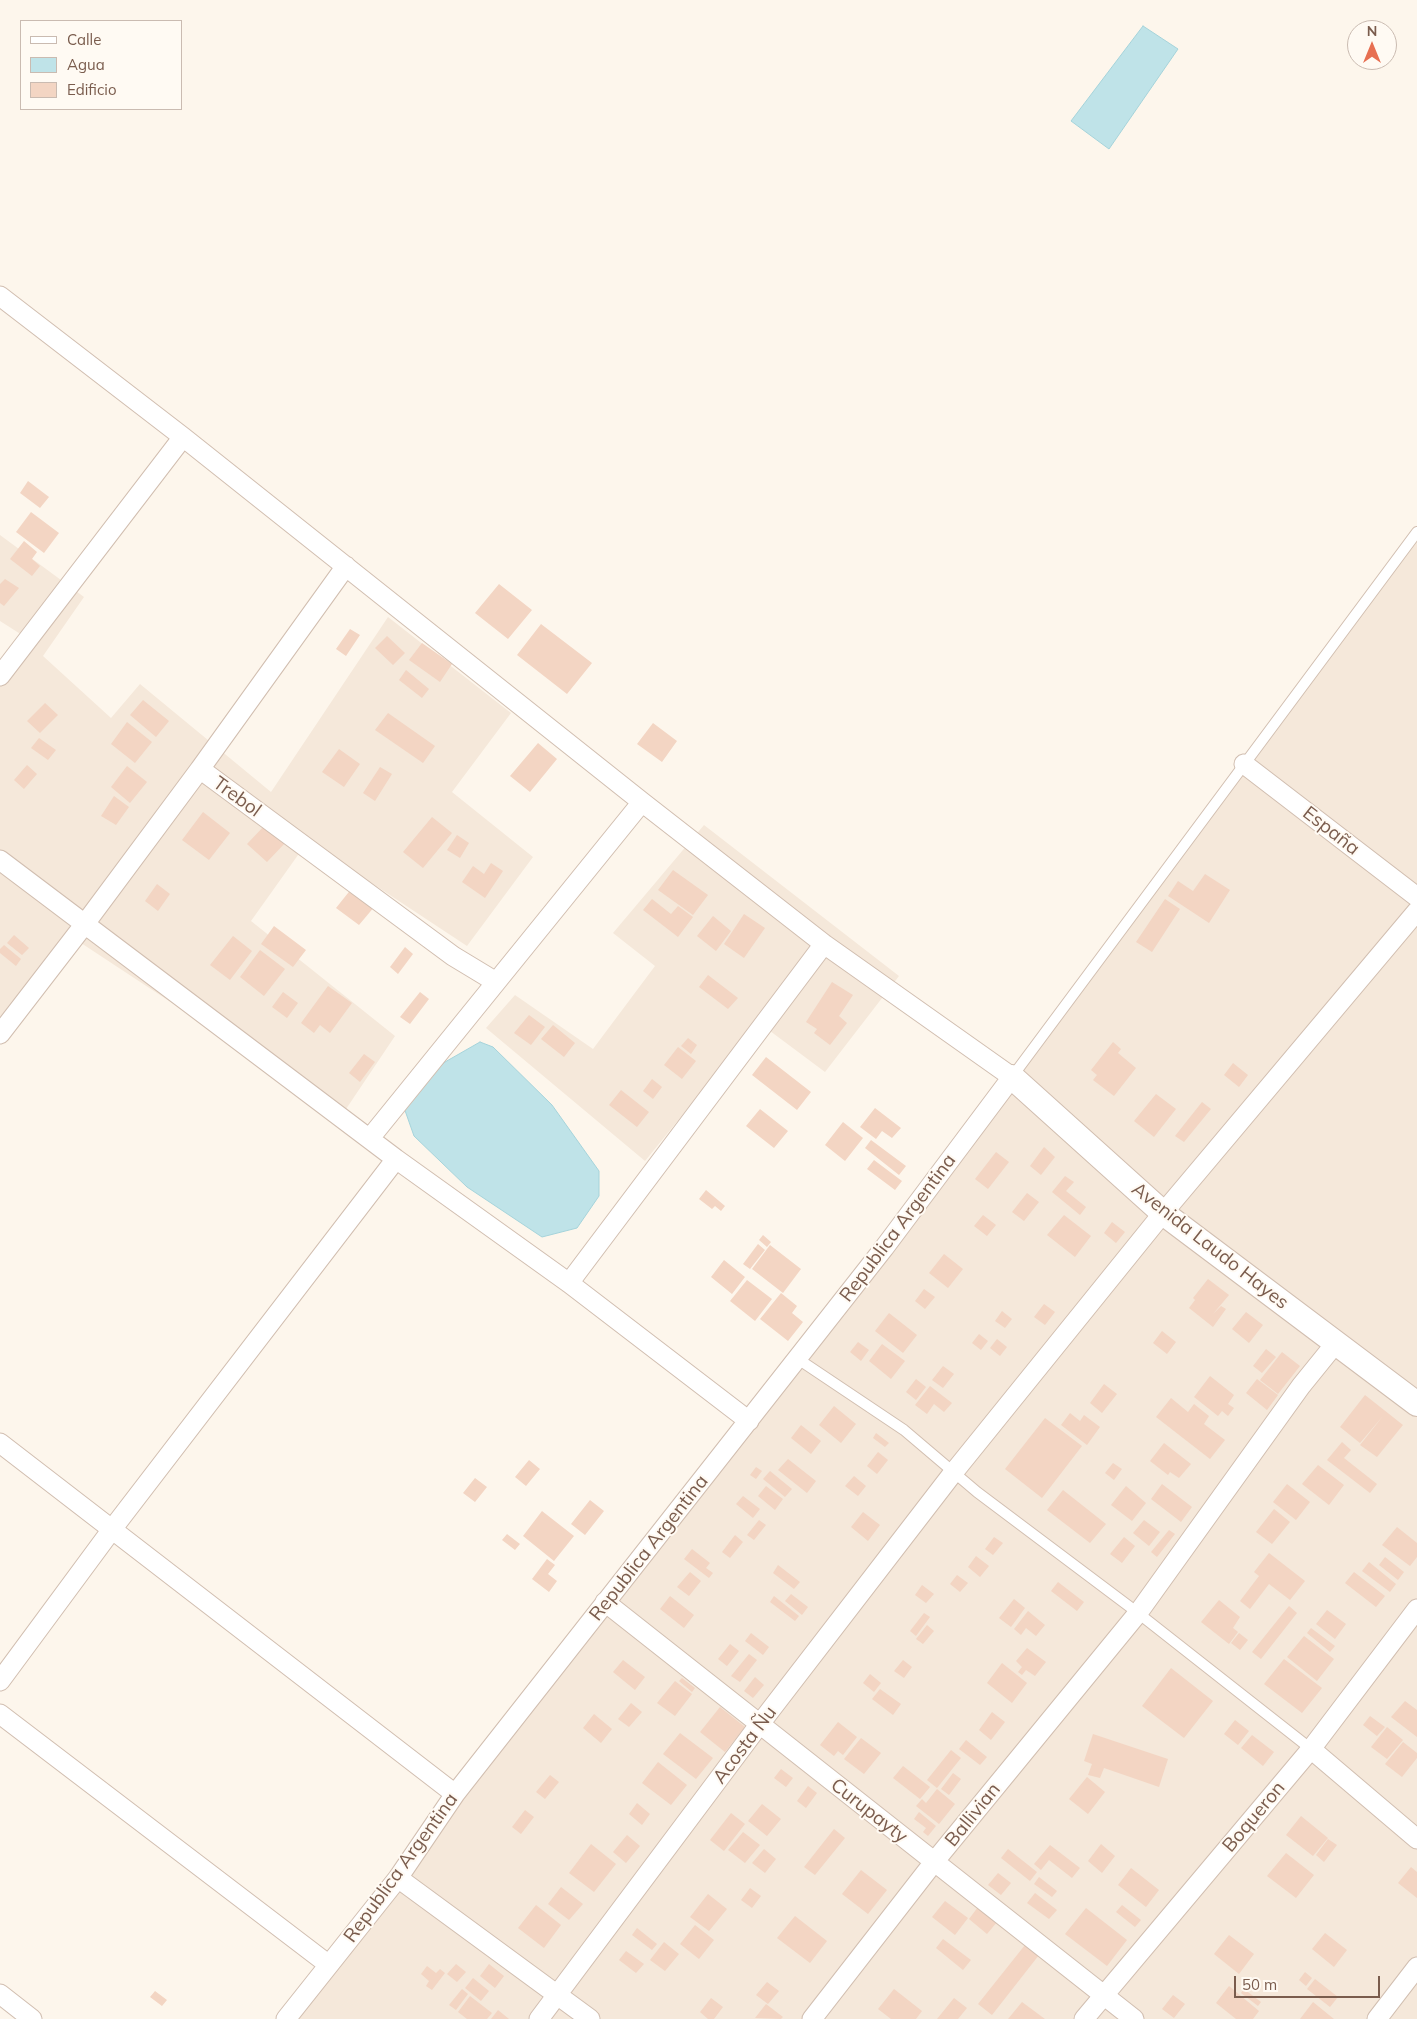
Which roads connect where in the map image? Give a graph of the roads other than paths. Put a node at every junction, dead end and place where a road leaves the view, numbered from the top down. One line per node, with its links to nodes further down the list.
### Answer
1 (3, 304): 2 (street)
2 (183, 437): 4 (street); 5 (street)
3 (1417, 532): 6 (lane)
4 (346, 566): 7 (street); 8 (street)
5 (0, 676)
6 (1244, 764): 10 (street, España); 16 (lane)
7 (200, 769): 12 (street, Trebol); 14 (street, Trebol)
8 (642, 802): 13 (street); 14 (street)
9 (0, 860): 12 (street)
10 (1417, 897)
11 (1417, 911): 19 (street, Acosta Ñu)
12 (84, 925): 15 (street, Trebol); 17 (street)
13 (824, 944): 16 (street); 20 (street)
14 (496, 982): 17 (street)
15 (0, 1034)
16 (1012, 1077): 19 (street, Avenida Laudo Hayes); 22 (street, Republica Argentina)
17 (370, 1138): 18 (street)
18 (396, 1159): 20 (street); 27 (street)
19 (1163, 1214): 21 (street, Avenida Laudo Hayes); 26 (street, Acosta Ñu)
20 (568, 1283): 24 (street)
21 (1335, 1344): 23 (street, Avenida Laudo Hayes); 30 (street, Ballivian)
22 (798, 1359): 24 (street, Republica Argentina); 26 (lane)
23 (1417, 1404)
24 (749, 1421): 28 (street, Republica Argentina)
25 (0, 1443): 27 (street)
26 (953, 1473): 30 (lane); 33 (street, Acosta Ñu)
27 (113, 1528): 31 (street); 35 (street)
28 (605, 1602): 33 (street, Curupayty); 35 (street, Republica Argentina)
29 (1417, 1609): 34 (street, Boqueron)
30 (1138, 1613): 34 (lane); 37 (street, Ballivian)
31 (0, 1681)
32 (0, 1714): 39 (street)
33 (759, 1725): 37 (street, Curupayty); 43 (street, Acosta Ñu)
34 (1311, 1749): 36 (street); 42 (street, Boqueron)
35 (455, 1794): 38 (street, Republica Argentina)
36 (1417, 1839)
37 (934, 1862): 42 (street, Curupayty); 48 (street, Ballivian)
38 (398, 1878): 39 (street, Republica Argentina); 43 (street)
39 (329, 1965): 45 (street, Republica Argentina)
40 (1417, 1967): 51 (street)
41 (0, 1994): 44 (street)
42 (1103, 1994): 49 (street, Boqueron); 50 (street, Curupayty)
43 (558, 1995): 46 (street, Acosta Ñu); 47 (street)
44 (32, 2019)
45 (286, 2019)
46 (539, 2019)
47 (590, 2019)
48 (812, 2019)
49 (1084, 2019)
50 (1134, 2019)
51 (1377, 2019)

